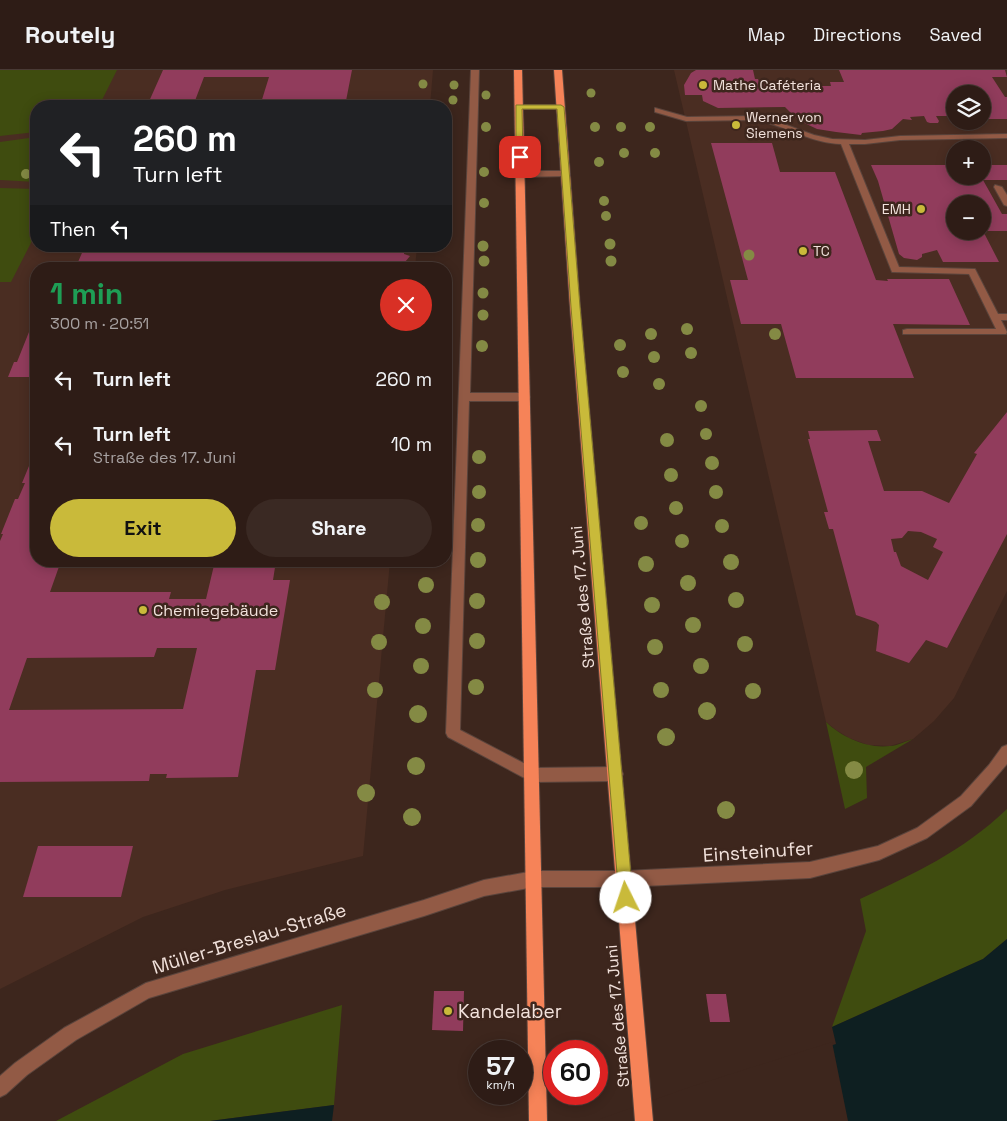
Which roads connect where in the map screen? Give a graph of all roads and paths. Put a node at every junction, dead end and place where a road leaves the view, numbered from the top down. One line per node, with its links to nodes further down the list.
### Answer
1 (475, 70): 16 (street)
2 (518, 70): 4 (main road)
3 (558, 70): 5 (main road, Straße des 17. Juni)
4 (519, 107): 5 (street); 9 (main road)
5 (561, 107): 10 (main road, Straße des 17. Juni)
6 (658, 110): 8 (street)
7 (1007, 136): 8 (street)
8 (844, 142): 13 (street)
9 (520, 174): 10 (street); 17 (main road)
10 (566, 174): 19 (main road, Straße des 17. Juni)
11 (998, 187): 12 (street)
12 (1007, 202)
13 (995, 317): 14 (street); 15 (street)
14 (1007, 318)
15 (907, 332)
16 (464, 397): 17 (street); 20 (street)
17 (525, 397): 20 (main road)
18 (1007, 752): 22 (street, Einsteinufer)
19 (616, 774): 20 (street); 22 (main road, Straße des 17. Juni)
20 (532, 775): 21 (main road)
21 (534, 879): 22 (street, Einsteinufer); 23 (street, Müller-Breslau-Straße); 24 (main road)
22 (624, 879): 25 (main road, Straße des 17. Juni)
23 (0, 1088)
24 (538, 1121)
25 (644, 1121)

